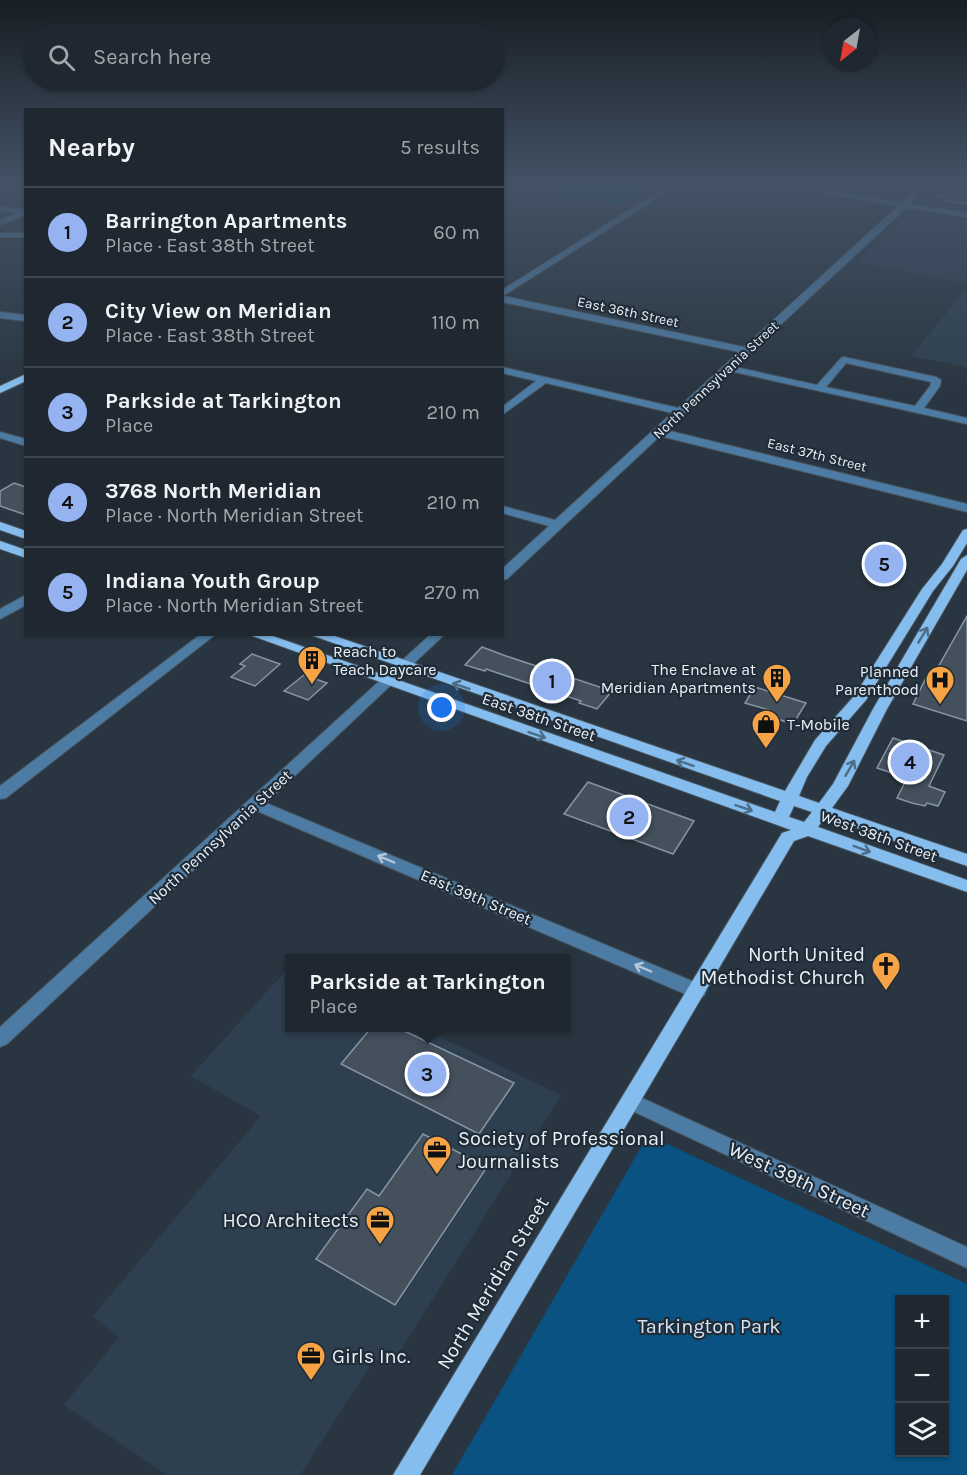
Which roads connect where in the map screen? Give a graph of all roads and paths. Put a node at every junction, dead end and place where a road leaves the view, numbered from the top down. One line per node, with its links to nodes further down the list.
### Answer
1 (568, 252): 3 (street)
2 (854, 252): 7 (street, North Pennsylvania Street)
3 (504, 293)
4 (504, 299): 7 (street, East 36th Street)
5 (0, 315): 6 (street)
6 (24, 318)
7 (747, 351): 8 (street, North Pennsylvania Street)
8 (728, 368): 12 (street); 16 (street, North Pennsylvania Street)
9 (504, 370): 11 (street)
10 (24, 378): 13 (main road)
11 (544, 380): 14 (street); 16 (street)
12 (819, 388): 15 (street); 15 (street)
13 (0, 390)
14 (504, 410)
15 (918, 410): 17 (street)
16 (680, 412): 18 (street, North Pennsylvania Street)
17 (967, 420)
18 (659, 432): 21 (street, East 37th Street); 23 (street, North Pennsylvania Street)
19 (0, 435): 20 (street)
20 (24, 442)
21 (967, 508)
22 (504, 510): 23 (street)
23 (558, 525): 30 (street, North Pennsylvania Street)
24 (0, 526): 26 (main road)
25 (967, 532): 40 (main road, North Meridian Street)
26 (24, 534)
27 (0, 544): 28 (main road)
28 (24, 553)
29 (967, 560): 42 (main road, one-way to 29)
30 (504, 574)
31 (24, 600): 32 (street)
32 (0, 615)
33 (207, 636): 39 (street)
34 (260, 636): 38 (main road, East 38th Street)
35 (320, 636): 37 (main road, East 38th Street)
36 (437, 636): 37 (street, North Pennsylvania Street)
37 (405, 666): 38 (street, North Pennsylvania Street); 40 (main road, East 38th Street, one-way to 37)
38 (388, 682): 41 (street, North Pennsylvania Street); 43 (main road, East 38th Street, one-way to 43)
39 (0, 794)
40 (789, 799): 42 (main road, West 38th Street); 43 (main road, North Meridian Street)
41 (255, 804): 47 (street, East 39th Street, one-way to 41); 48 (street, North Pennsylvania Street)
42 (822, 810): 44 (main road); 45 (main road, West 38th Street)
43 (784, 829): 44 (main road); 47 (main road, North Meridian Street)
44 (807, 830): 46 (main road, West 38th Street, one-way to 46)
45 (967, 860)
46 (967, 886)
47 (696, 991): 49 (main road, North Meridian Street)
48 (0, 1039)
49 (631, 1101): 50 (street, West 39th Street); 51 (main road, North Meridian Street)
50 (967, 1258)
51 (406, 1475)

